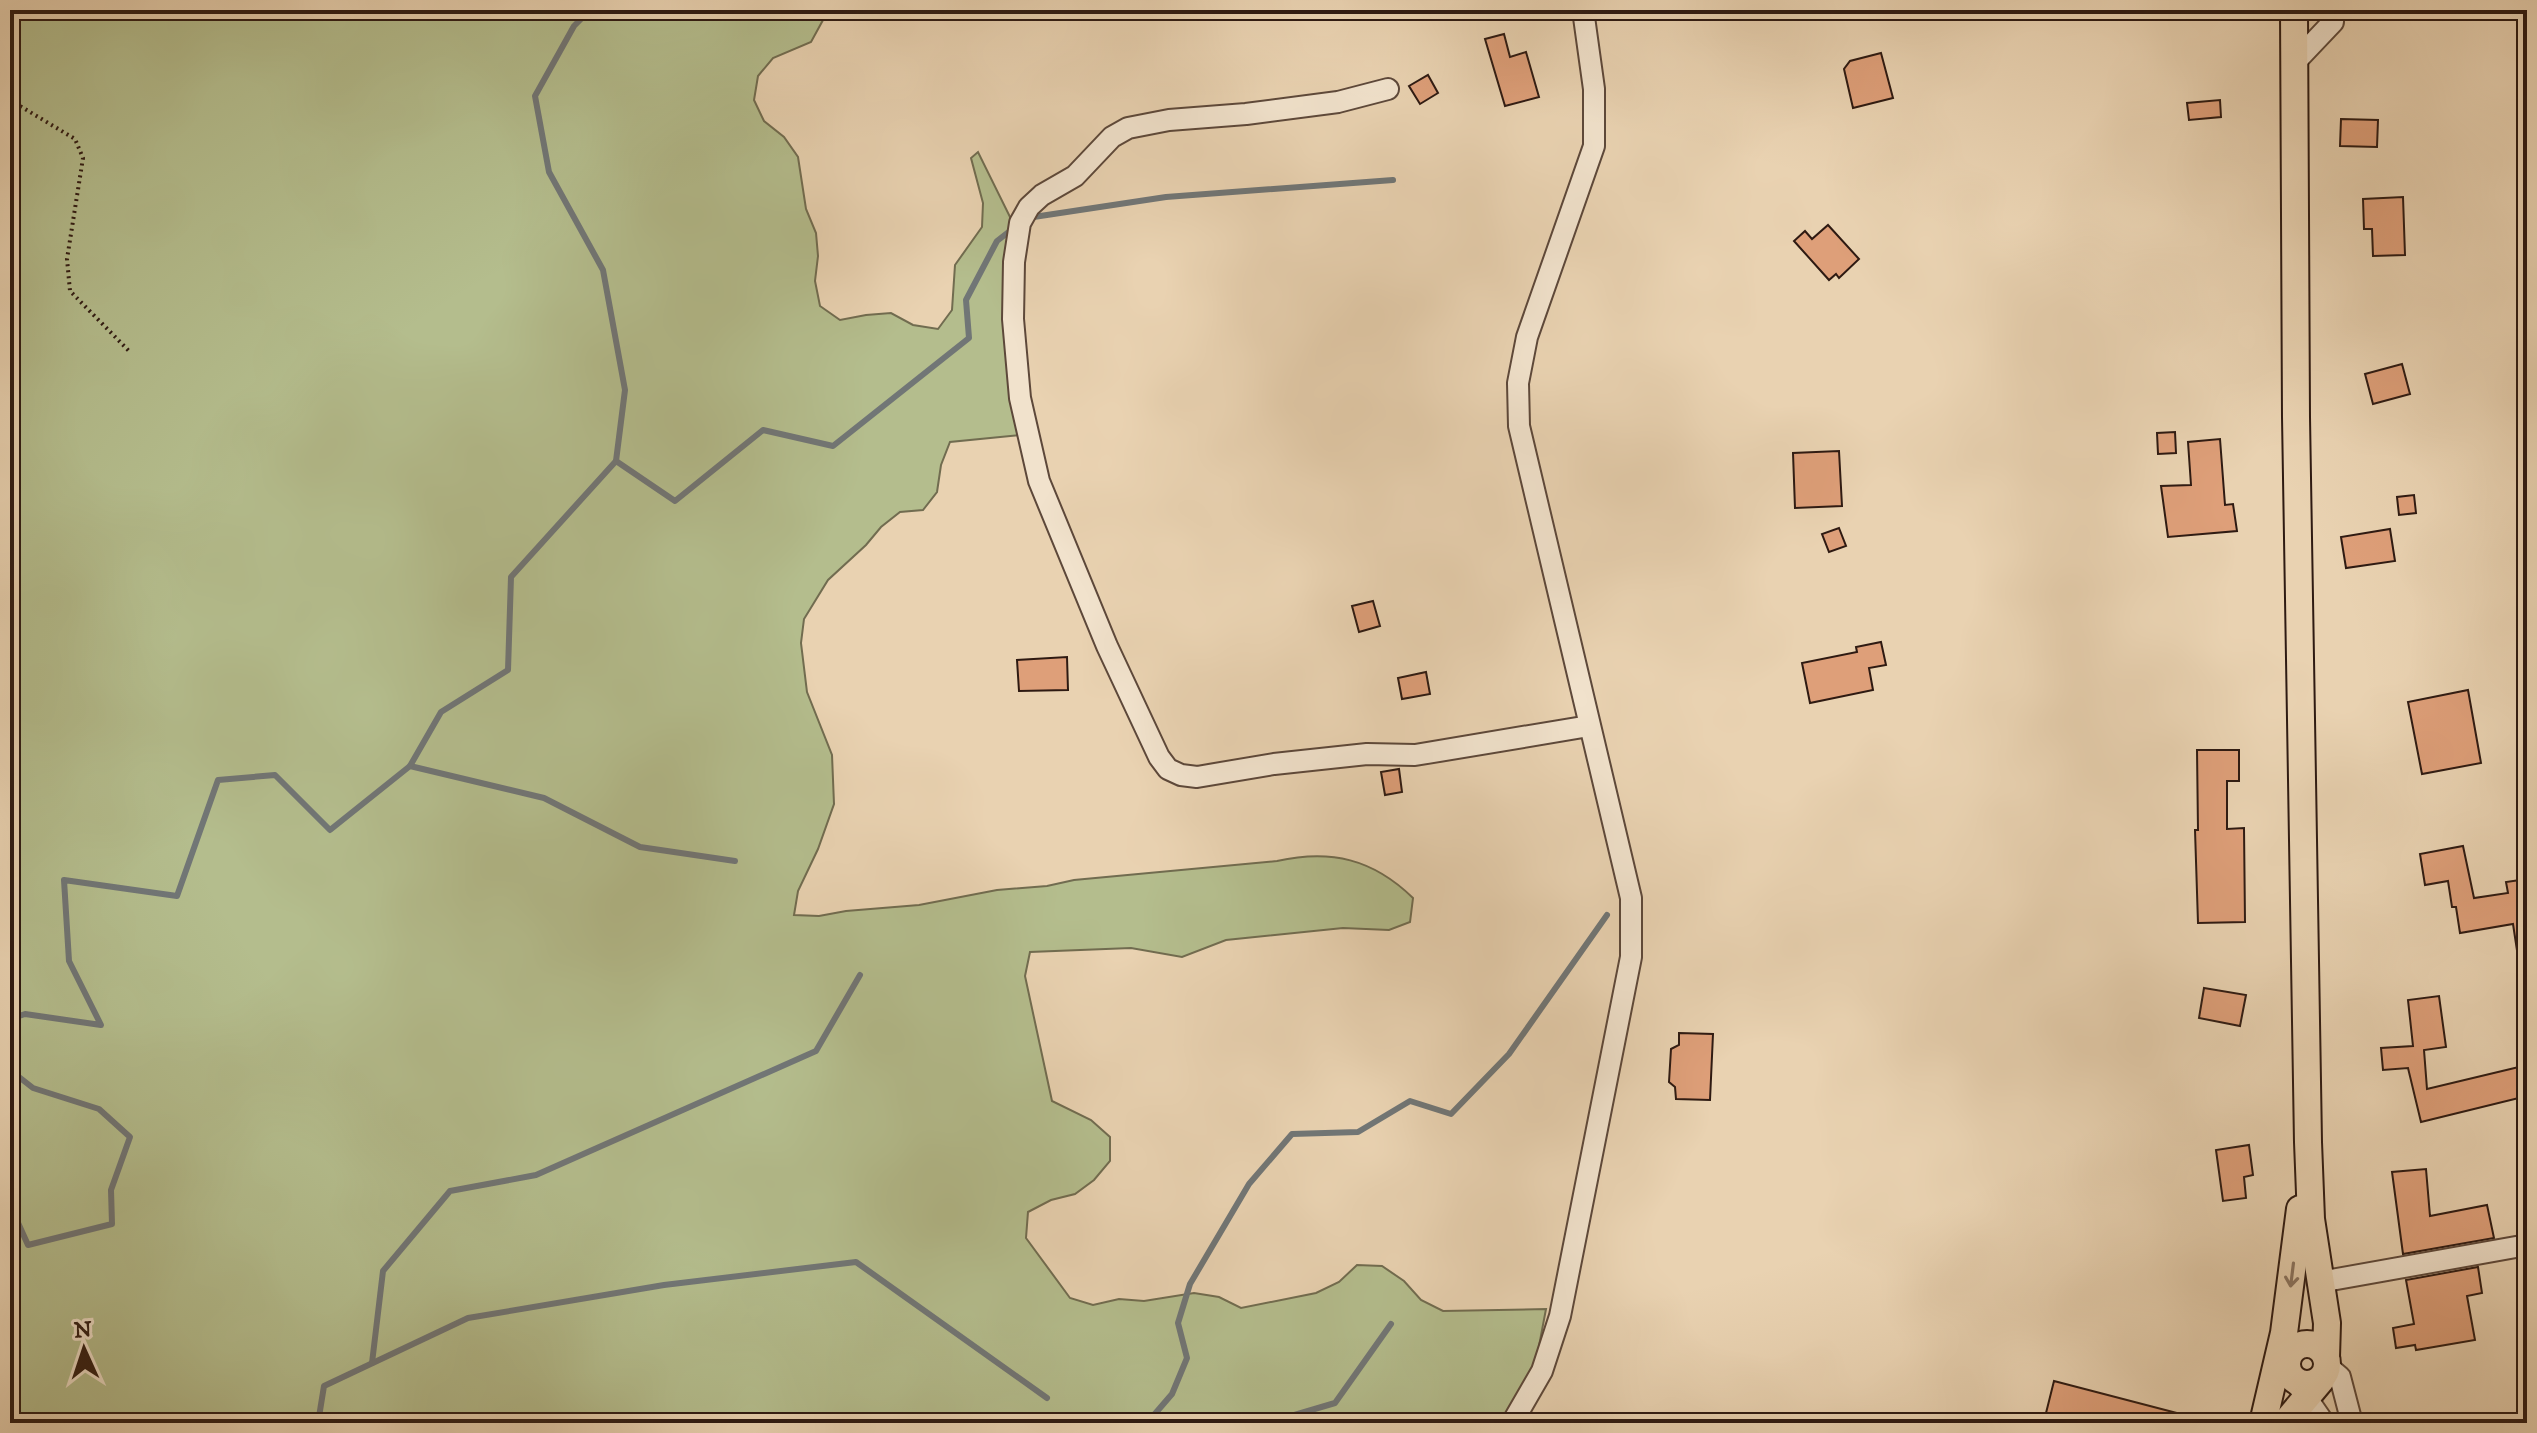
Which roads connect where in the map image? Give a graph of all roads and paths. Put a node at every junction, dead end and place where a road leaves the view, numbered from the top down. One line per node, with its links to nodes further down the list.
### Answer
1 (1583, 10): 8 (street)
2 (2294, 10): 4 (main road)
3 (2333, 10): 4 (street)
4 (2296, 61): 9 (main road)
5 (1388, 89): 8 (street)
6 (10, 100): 7 (path)
7 (131, 353)
8 (1589, 726): 13 (street)
9 (2308, 1142): 11 (main road); 12 (main road, one-way to 12)
10 (2527, 1245): 11 (street)
11 (2320, 1282): 12 (main road)
12 (2305, 1369): 14 (main road); 15 (main road); 16 (street); 17 (street)
13 (1512, 1423)
14 (2263, 1423)
15 (2285, 1423): 16 (street)
16 (2324, 1423)
17 (2352, 1423)

